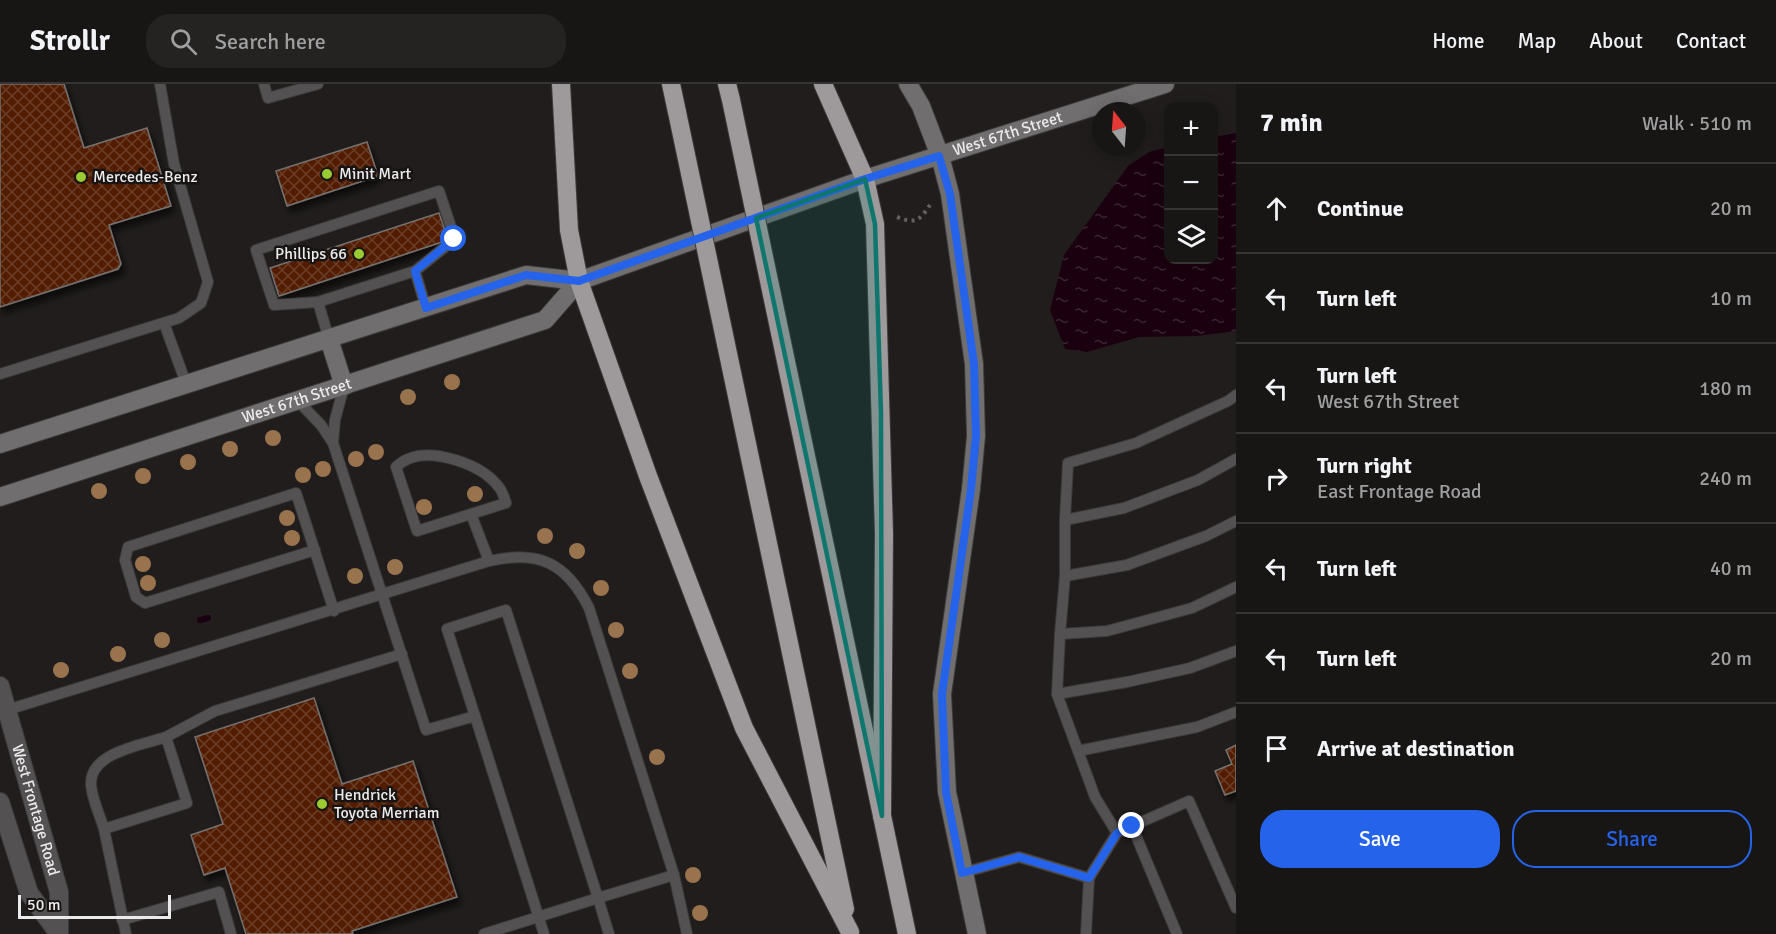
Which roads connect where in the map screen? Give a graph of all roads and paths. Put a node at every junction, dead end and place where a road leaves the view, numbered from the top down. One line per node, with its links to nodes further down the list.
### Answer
1 (160, 84): 18 (lane)
2 (264, 84): 3 (lane)
3 (318, 84)
4 (561, 84): 15 (highway)
5 (671, 84): 60 (highway, bridge)
6 (823, 84): 11 (highway)
7 (908, 84): 10 (street)
8 (1160, 85): 10 (street, West 67th Street)
9 (729, 92): 49 (highway, bridge)
10 (939, 156): 11 (street, West 67th Street); 53 (street)
11 (865, 179): 15 (street, West 67th Street); 49 (highway)
12 (930, 205): 13 (path)
13 (897, 217)
14 (415, 271): 16 (lane); 16 (lane); 17 (lane)
15 (579, 281): 17 (street, West 67th Street); 22 (street, West 67th Street); 60 (highway)
16 (318, 303): 19 (lane)
17 (426, 308): 19 (street, West 67th Street)
18 (164, 323): 20 (lane); 21 (lane)
19 (329, 339): 21 (street, West 67th Street); 22 (street)
20 (0, 374)
21 (187, 386): 26 (street, West 67th Street)
22 (344, 386): 24 (street, West 67th Street); 25 (lane)
23 (1236, 395): 30 (lane)
24 (298, 401): 25 (lane); 28 (street, West 67th Street)
25 (333, 443): 36 (lane)
26 (0, 444)
27 (1236, 459): 30 (lane)
28 (0, 497)
29 (471, 514): 29 (lane); 33 (lane)
30 (1065, 520): 34 (lane)
31 (1236, 521): 34 (lane)
32 (315, 550): 32 (lane); 37 (lane)
33 (489, 561): 36 (lane); 54 (lane)
34 (1065, 576): 38 (lane)
35 (1236, 587): 38 (lane)
36 (383, 594): 37 (lane); 40 (lane)
37 (334, 610): 43 (lane)
38 (1060, 634): 42 (lane)
39 (1236, 651): 42 (lane)
40 (402, 654): 45 (lane); 46 (lane)
41 (0, 686): 43 (street, West Frontage Road)
42 (1057, 694): 47 (lane)
43 (3, 711): 61 (street, West Frontage Road)
44 (1236, 712): 47 (lane)
45 (475, 716): 56 (lane); 58 (lane)
46 (166, 737): 51 (lane); 51 (lane)
47 (1078, 751): 52 (lane)
48 (0, 802): 61 (street, West Frontage Road)
49 (882, 816): 68 (highway)
50 (1132, 826): 52 (lane); 57 (lane); 71 (lane)
51 (104, 829): 59 (lane)
52 (1117, 833): 55 (lane)
53 (962, 873): 55 (lane); 69 (street)
54 (674, 875): 56 (lane); 67 (lane)
55 (1089, 878): 70 (lane)
56 (598, 898): 58 (lane); 66 (lane)
57 (1236, 908)
58 (539, 917): 64 (lane); 65 (lane)
59 (123, 920): 62 (lane); 63 (lane)
60 (851, 933)
61 (59, 934)
62 (126, 934)
63 (231, 934)
64 (484, 934)
65 (544, 934)
66 (609, 934)
67 (687, 934)
68 (907, 934)
69 (977, 934)
70 (1086, 934)
71 (1177, 934)

